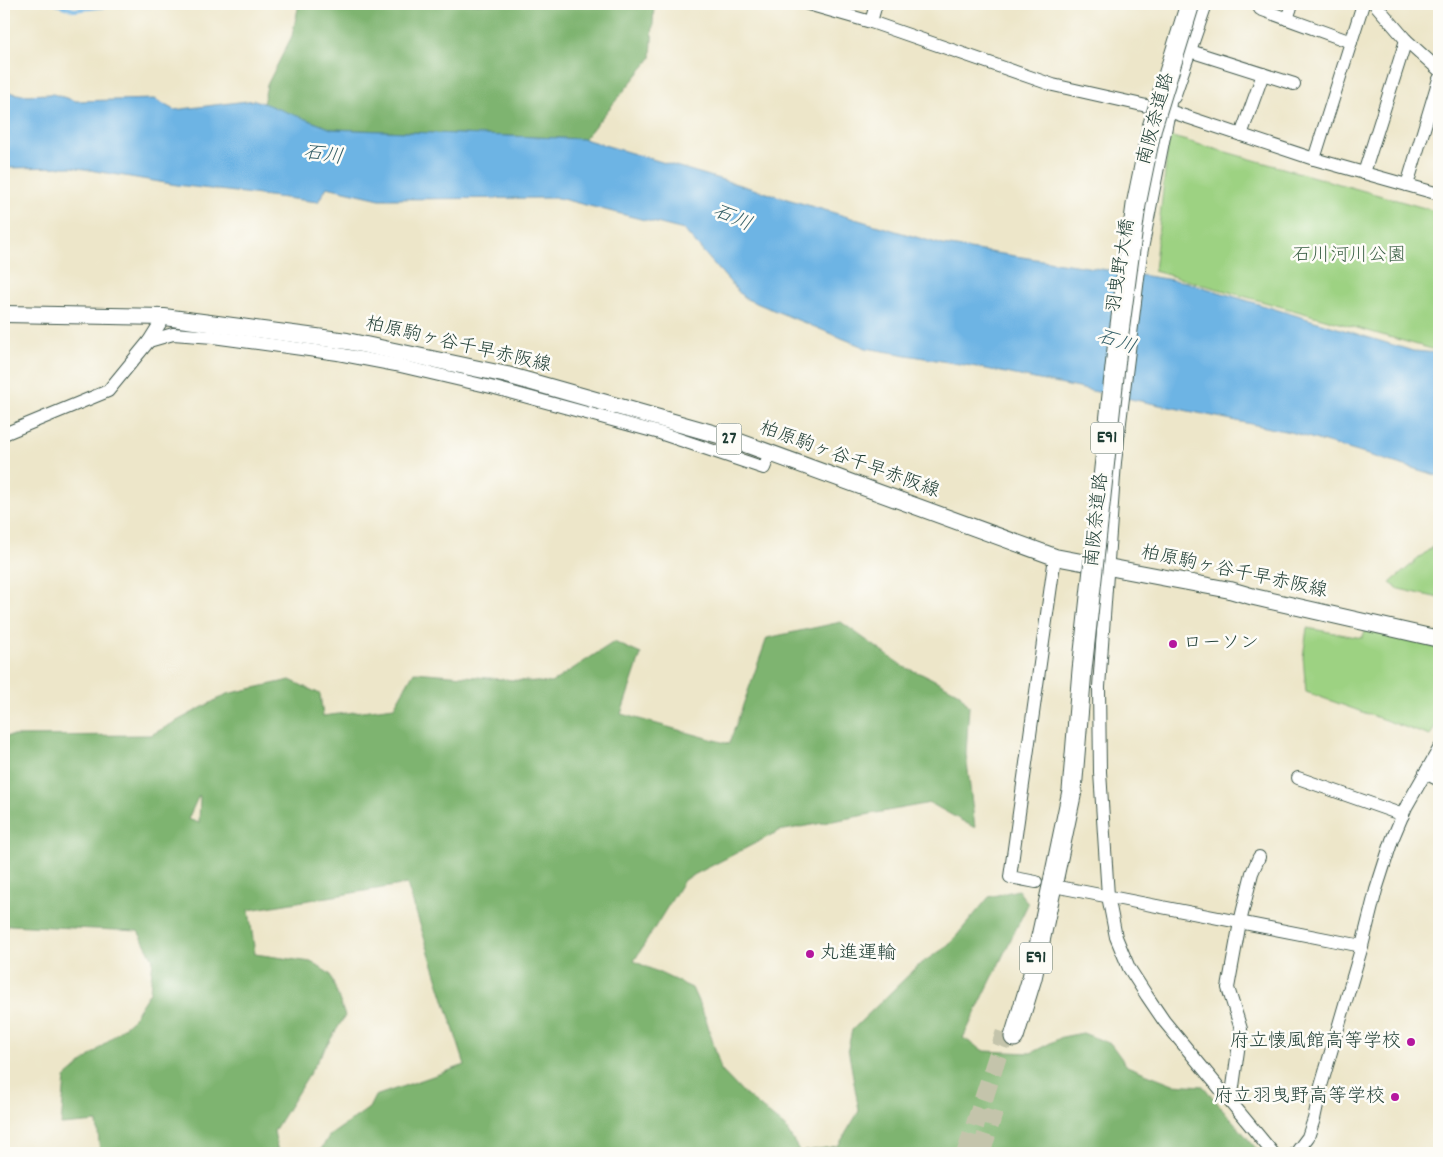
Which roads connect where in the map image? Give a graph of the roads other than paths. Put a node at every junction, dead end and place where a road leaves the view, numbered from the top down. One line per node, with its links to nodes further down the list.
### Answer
1 (808, 4): 11 (street)
2 (876, 4): 11 (street)
3 (1182, 4): 39 (highway, 南阪奈道路 / E91)
4 (1191, 4): 19 (street); 39 (highway, 南阪奈道路 / E91, bridge)
5 (1206, 4): 14 (street)
6 (1258, 4): 10 (street)
7 (1292, 4): 10 (street)
8 (1363, 4): 13 (street)
9 (1375, 4): 12 (street)
10 (1287, 19): 13 (street)
11 (870, 22): 19 (street)
12 (1406, 40): 15 (street); 22 (street)
13 (1351, 42): 21 (street)
14 (1190, 51): 16 (street); 19 (street)
15 (1439, 70)
16 (1263, 74): 18 (street); 20 (street)
17 (1439, 79): 23 (street)
18 (1294, 84)
19 (1169, 111): 20 (street); 31 (street, 羽曳野大橋)
20 (1242, 135): 21 (street)
21 (1314, 159): 22 (street)
22 (1364, 173): 23 (street)
23 (1407, 185): 24 (street)
24 (1439, 194)
25 (4, 314): 26 (main road, 柏原駒ヶ谷千早赤阪線 / 27)
26 (164, 317): 27 (street); 29 (main road, 柏原駒ヶ谷千早赤阪線 / 27)
27 (149, 341): 28 (street); 29 (street)
28 (4, 434)
29 (770, 453): 30 (main road, 柏原駒ヶ谷千早赤阪線 / 27)
30 (1055, 557): 31 (main road, 柏原駒ヶ谷千早赤阪線 / 27); 39 (street)
31 (1107, 567): 32 (main road, 柏原駒ヶ谷千早赤阪線 / 27); 40 (street, 羽曳野大橋)
32 (1439, 639)
33 (1439, 749): 34 (street)
34 (1425, 773): 36 (street); 37 (street)
35 (1298, 778): 37 (street)
36 (1439, 780)
37 (1403, 815): 42 (street)
38 (1259, 857): 41 (street)
39 (1048, 880): 40 (street); 43 (highway, 南阪奈道路 / E91)
40 (1108, 896): 41 (street); 44 (street, 羽曳野大橋)
41 (1240, 922): 42 (street); 44 (street)
42 (1362, 946): 46 (street)
43 (1009, 1035)
44 (1230, 1101): 45 (street, 羽曳野大橋)
45 (1274, 1153)
46 (1296, 1153)

